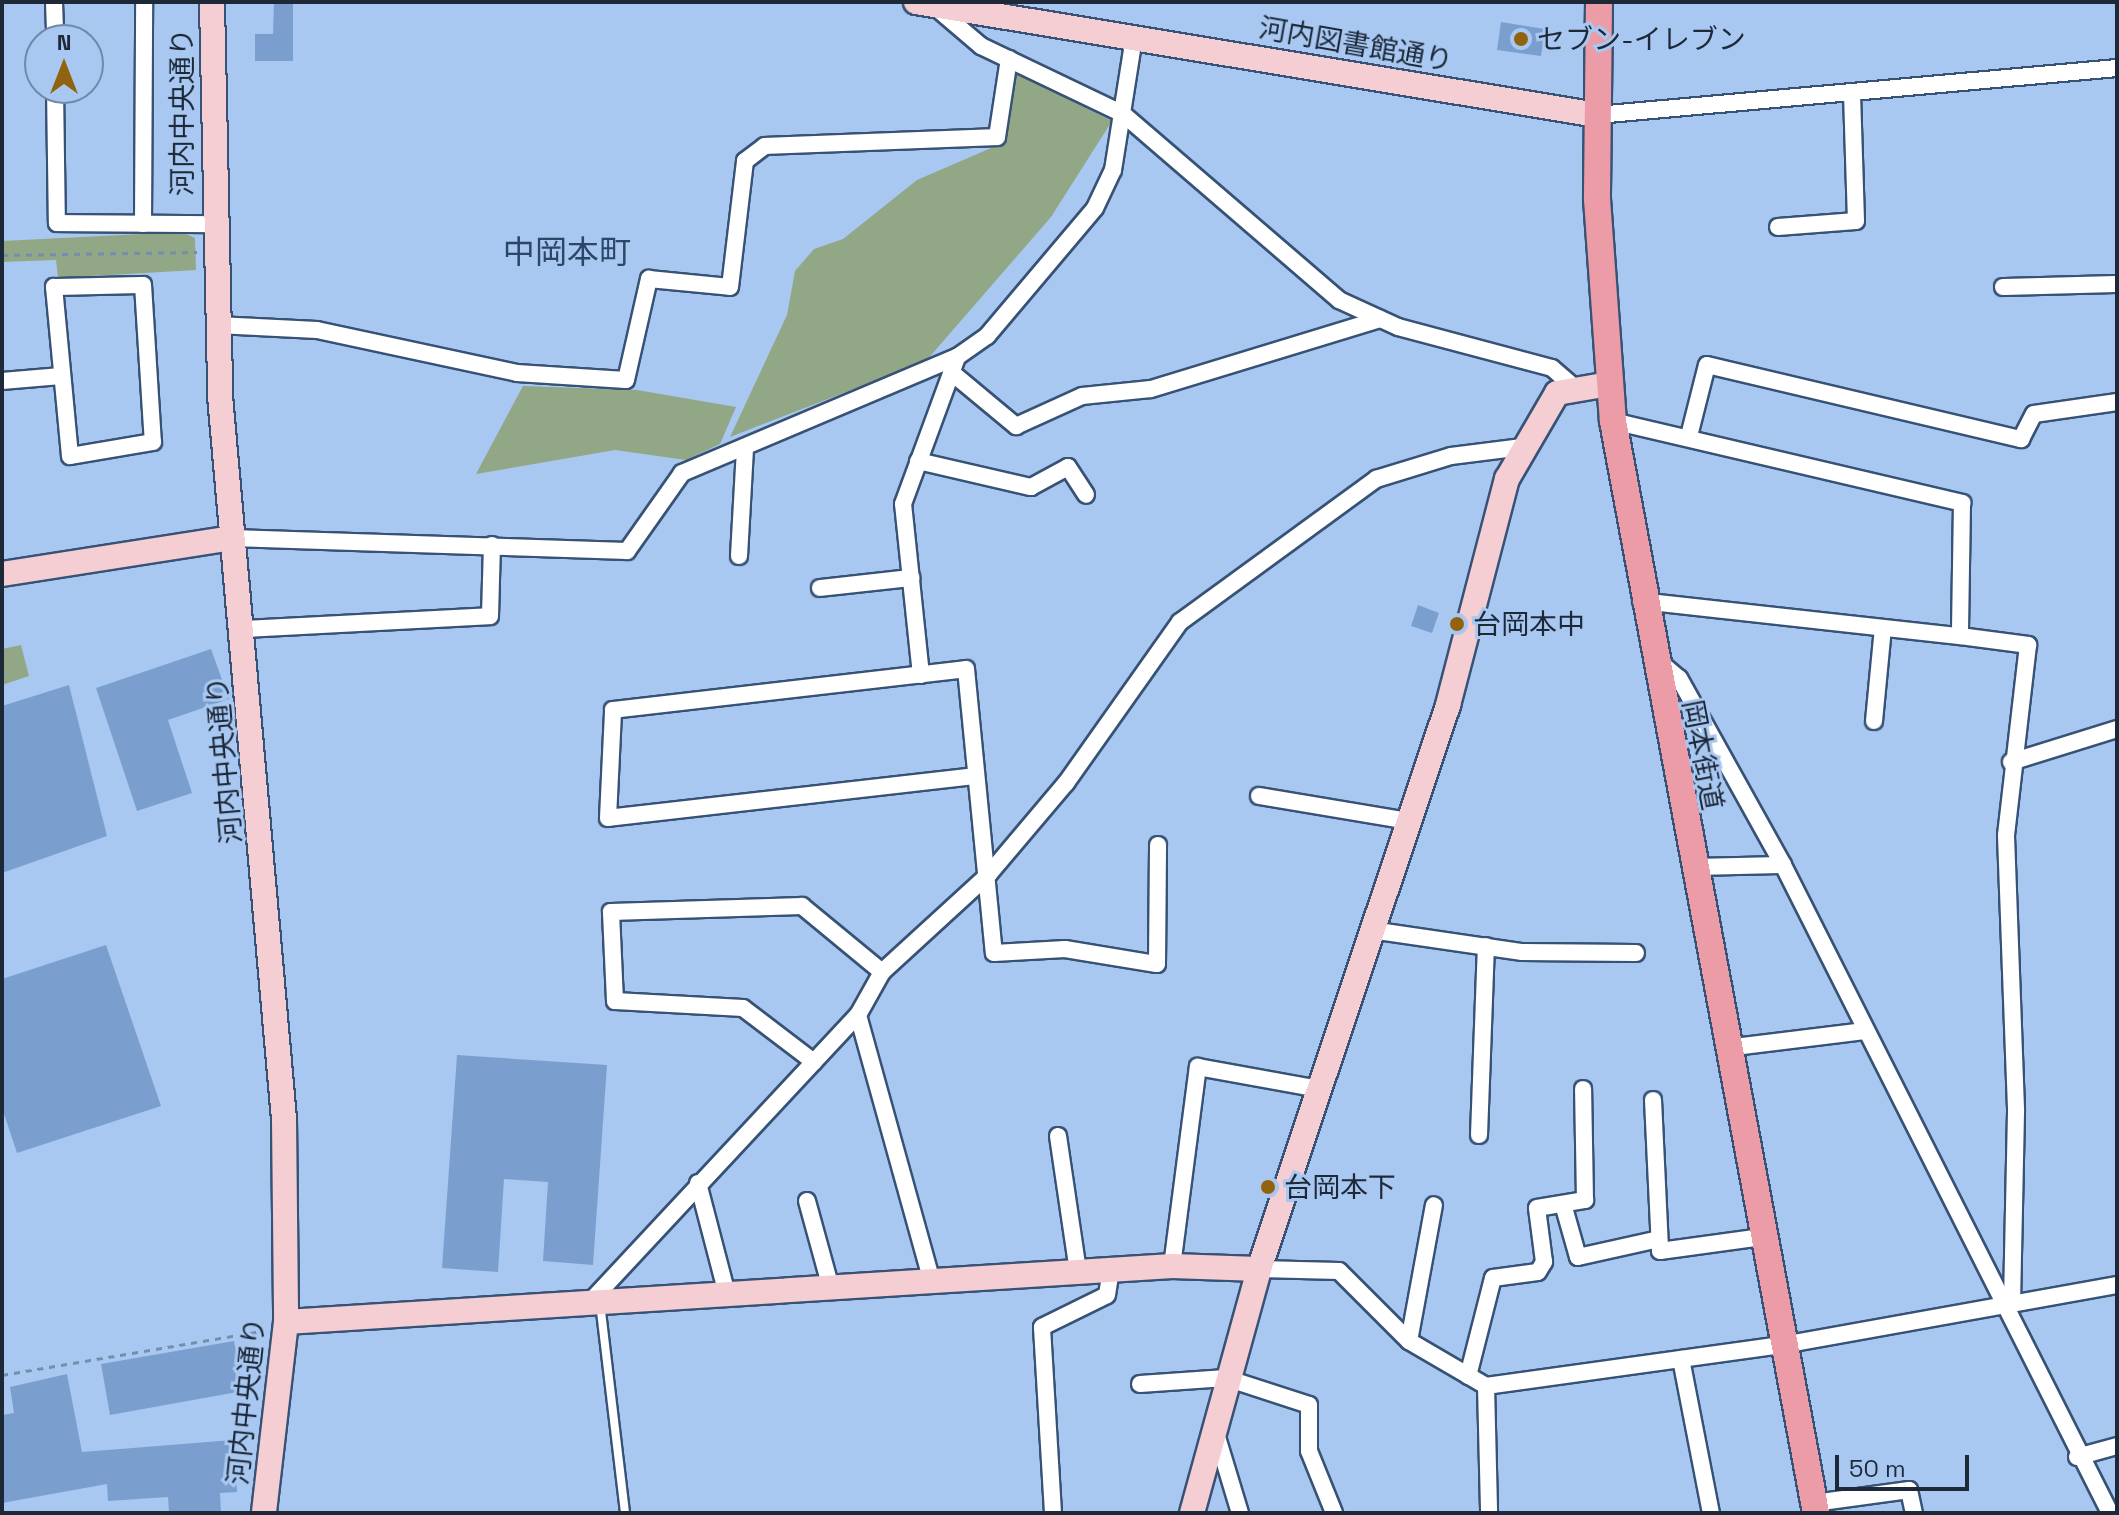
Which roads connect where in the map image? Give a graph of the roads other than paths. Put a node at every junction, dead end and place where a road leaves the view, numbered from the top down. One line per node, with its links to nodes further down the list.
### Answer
1 (54, 2): 6 (street)
2 (144, 2): 14 (street)
3 (212, 2): 15 (street, 河内中央通り)
4 (1599, 2): 13 (main road, 岡本街道)
5 (924, 3): 7 (street, 河内図書館通り); 8 (street)
6 (55, 24)
7 (1134, 37): 12 (street); 13 (street, 河内図書館通り)
8 (1009, 59): 12 (street); 20 (street)
9 (2117, 68): 10 (street)
10 (1852, 92): 13 (street); 16 (street)
11 (55, 104): 14 (street)
12 (1123, 114): 19 (street); 21 (street)
13 (1597, 115): 24 (main road, 岡本街道)
14 (143, 224): 15 (street)
15 (212, 224): 20 (street, 河内中央通り)
16 (1778, 227)
17 (2117, 284): 18 (street)
18 (2003, 287)
19 (1380, 319): 21 (street); 25 (street)
20 (217, 325): 33 (street, 河内中央通り)
21 (954, 365): 29 (street); 31 (street)
22 (61, 376): 22 (street); 23 (street)
23 (2, 381)
24 (1609, 384): 25 (street); 27 (main road, 岡本街道)
25 (1573, 386): 30 (street)
26 (2117, 402): 28 (street)
27 (1613, 421): 28 (street); 39 (main road, 岡本街道)
28 (1689, 436): 42 (street)
29 (745, 447): 34 (street); 35 (street)
30 (1522, 447): 50 (street); 54 (street)
31 (918, 461): 32 (street); 37 (street)
32 (1086, 495)
33 (232, 538): 34 (street); 36 (street); 41 (street, 河内中央通り)
34 (492, 545): 41 (street)
35 (739, 556)
36 (2, 574)
37 (911, 578): 38 (street); 44 (street)
38 (820, 588)
39 (1641, 601): 40 (street); 43 (main road, 岡本街道)
40 (1883, 628): 42 (street); 45 (street)
41 (243, 629): 84 (street, 河内中央通り)
42 (1960, 636): 47 (street)
43 (1651, 656): 52 (street); 53 (main road, 岡本街道)
44 (921, 675): 48 (street); 48 (street)
45 (1874, 721)
46 (2117, 729): 47 (street)
47 (2011, 762): 83 (street)
48 (975, 776): 54 (street)
49 (1259, 796): 50 (street)
50 (1409, 821): 55 (street)
51 (1158, 845): 54 (street)
52 (1783, 865): 53 (street); 60 (street)
53 (1693, 867): 61 (main road, 岡本街道)
54 (989, 874): 58 (street)
55 (1371, 930): 56 (street); 63 (street)
56 (1486, 946): 57 (street); 66 (street)
57 (1636, 953)
58 (882, 972): 59 (street); 62 (street)
59 (858, 1015): 62 (street); 78 (street)
60 (1865, 1031): 61 (street); 83 (street)
61 (1726, 1048): 72 (main road, 岡本街道)
62 (814, 1062): 68 (street)
63 (1319, 1089): 74 (street); 75 (street)
64 (1583, 1089): 70 (street)
65 (1653, 1100): 73 (street)
66 (1479, 1135)
67 (1058, 1136): 77 (street)
68 (698, 1183): 81 (street); 82 (street)
69 (807, 1201): 80 (street)
70 (1563, 1204): 73 (street); 88 (street)
71 (1434, 1205): 85 (street)
72 (1762, 1237): 73 (street); 86 (main road, 岡本街道)
73 (1659, 1239)
74 (1172, 1266): 75 (street); 76 (street)
75 (1259, 1269): 85 (street); 89 (street)
76 (1111, 1270): 77 (street); 98 (street)
77 (1078, 1272): 78 (street)
78 (932, 1281): 80 (street)
79 (2117, 1285): 83 (street)
80 (831, 1288): 81 (street)
81 (727, 1294): 82 (street)
82 (594, 1303): 84 (street); 97 (lane)
83 (2006, 1304): 86 (street); 94 (street)
84 (285, 1333): 96 (street, 河内中央通り)
85 (1409, 1341): 88 (street)
86 (1783, 1345): 87 (street); 95 (main road, 岡本街道)
87 (1681, 1359): 91 (street); 103 (street)
88 (1468, 1376): 91 (street)
89 (1226, 1378): 90 (street); 92 (street); 101 (street)
90 (1140, 1384)
91 (1486, 1386): 102 (street)
92 (1213, 1426): 99 (street); 100 (street)
93 (2117, 1446): 94 (street)
94 (2077, 1457): 105 (street)
95 (1815, 1508): 104 (street)
96 (264, 1513)
97 (625, 1513)
98 (1053, 1513)
99 (1192, 1513)
100 (1240, 1513)
101 (1334, 1513)
102 (1489, 1513)
103 (1711, 1513)
104 (1914, 1513)
105 (2110, 1513)

